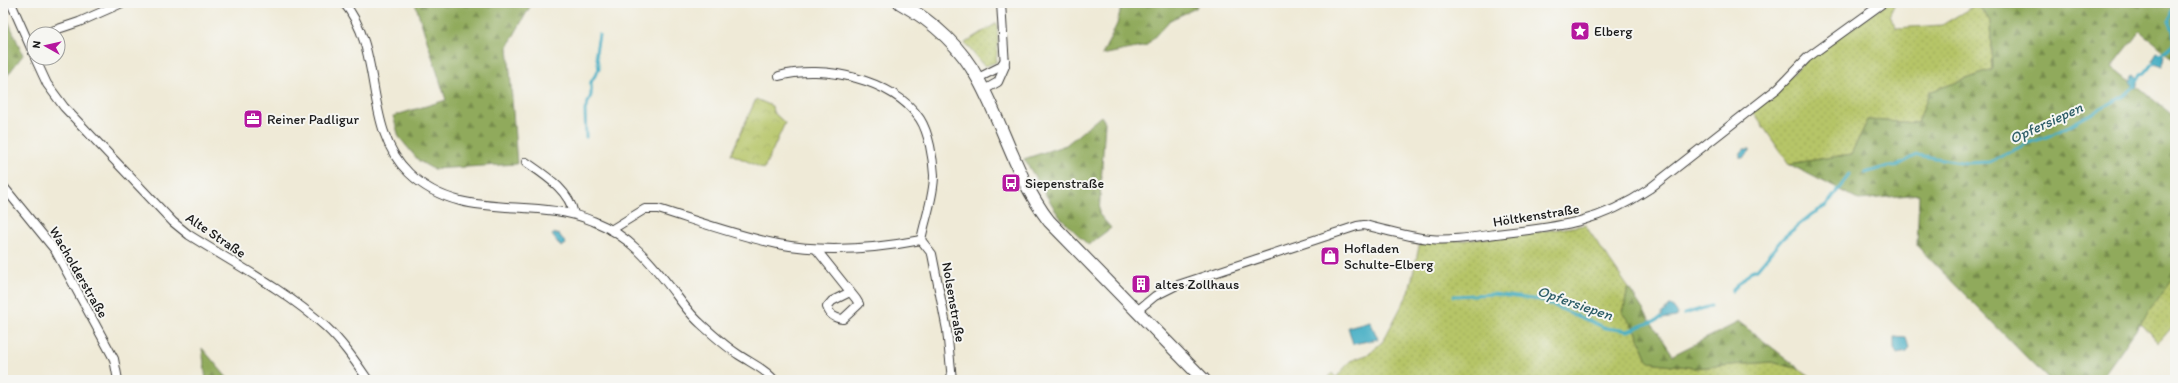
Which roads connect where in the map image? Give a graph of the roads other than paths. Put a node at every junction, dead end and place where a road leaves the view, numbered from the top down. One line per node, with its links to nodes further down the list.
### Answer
1 (11, 3): 8 (street)
2 (122, 3): 7 (street)
3 (344, 3): 16 (street)
4 (900, 3): 12 (main road)
5 (1001, 3): 9 (street)
6 (1883, 3): 21 (street, Höltkenstraße)
7 (66, 26)
8 (26, 30)
9 (1005, 60): 12 (street); 13 (street)
10 (39, 66): 23 (street, Alte Straße)
11 (779, 76): 18 (street)
12 (978, 78): 13 (main road)
13 (984, 90): 21 (main road)
14 (526, 162): 16 (street)
15 (3, 186): 22 (street, Wacholderstraße)
16 (574, 214): 17 (street)
17 (611, 230): 19 (street); 24 (street)
18 (921, 240): 19 (street); 25 (street, Nolsenstraße)
19 (816, 249): 20 (street)
20 (850, 292)
21 (1138, 310): 26 (main road)
22 (118, 380)
23 (368, 380)
24 (774, 380)
25 (952, 380)
26 (1204, 380)

